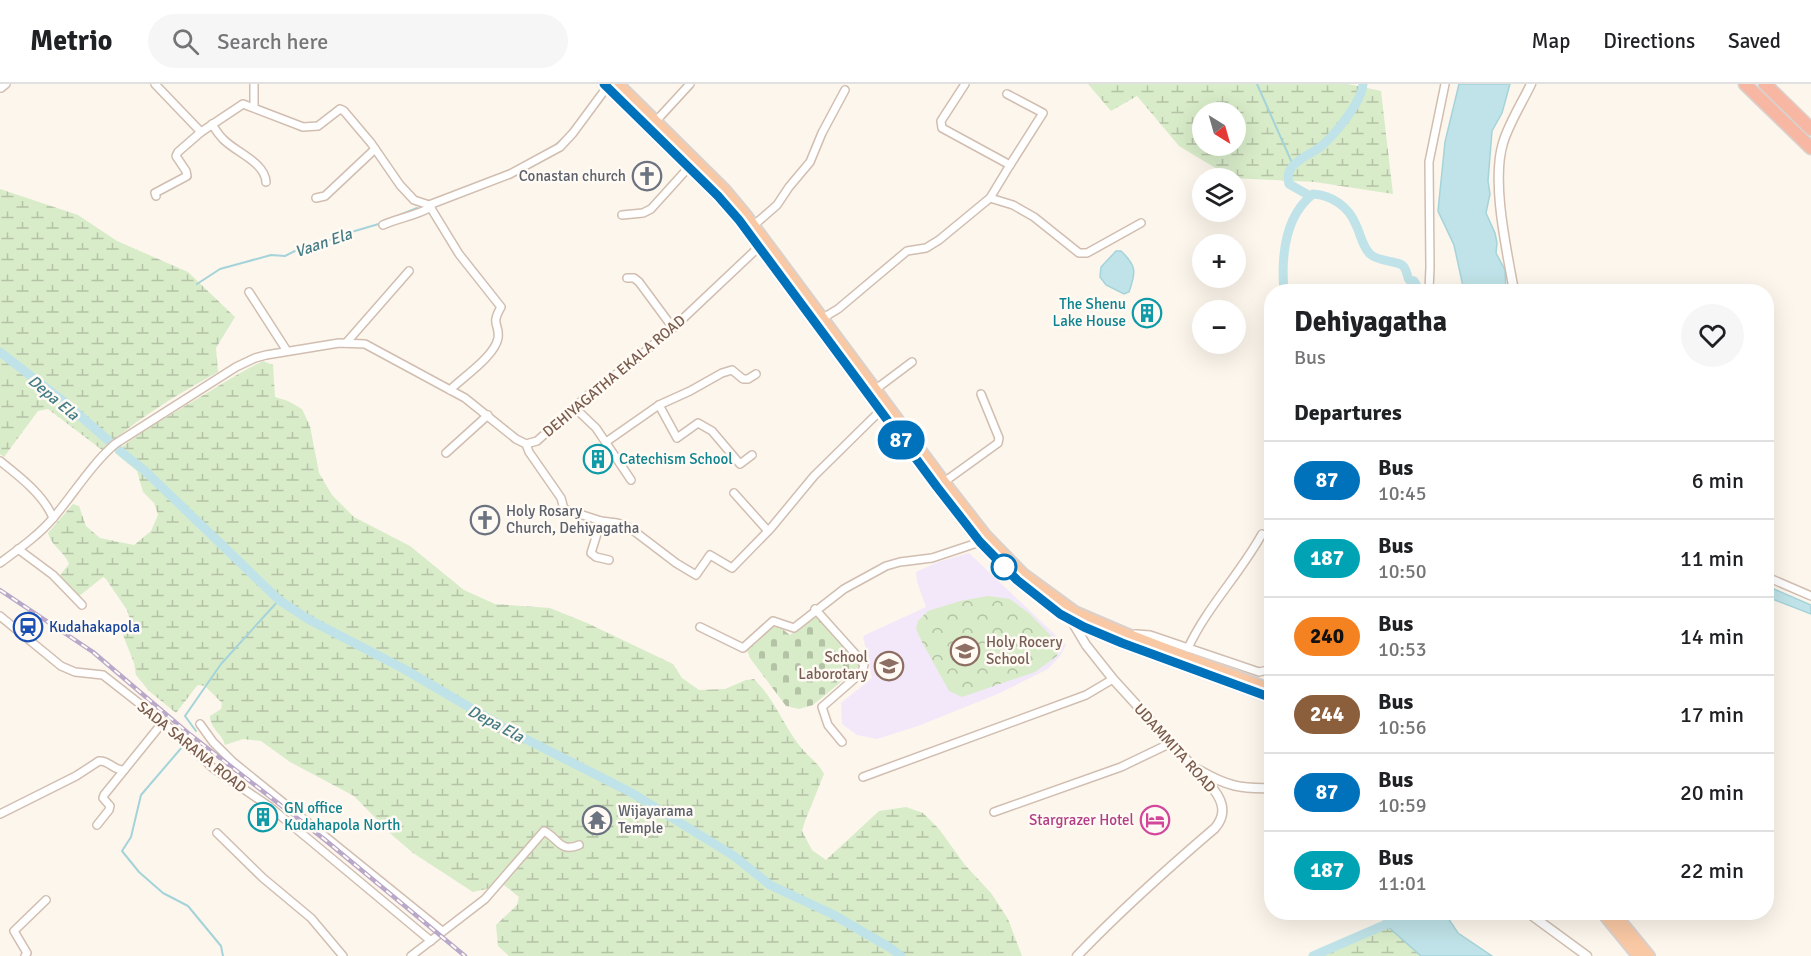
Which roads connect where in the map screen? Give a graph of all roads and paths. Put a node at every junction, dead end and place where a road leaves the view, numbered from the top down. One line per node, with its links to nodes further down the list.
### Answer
1 (155, 84): 16 (street)
2 (254, 84): 12 (street)
3 (690, 84): 13 (street)
4 (965, 84): 19 (street)
5 (1445, 84): 33 (street)
6 (1531, 84): 34 (street)
7 (1745, 84): 17 (highway)
8 (1765, 84): 15 (highway)
9 (610, 85): 13 (highway); 20 (highway); 25 (street)
10 (845, 90): 29 (street)
11 (1007, 94): 19 (street)
12 (254, 107): 14 (street); 18 (street)
13 (656, 121): 29 (highway)
14 (212, 124): 16 (street); 21 (street)
15 (1811, 129)
16 (201, 132): 22 (street)
17 (1811, 148)
18 (375, 149): 23 (street); 25 (street)
19 (1010, 165): 24 (street)
20 (689, 167): 26 (street); 30 (highway)
21 (266, 182)
22 (156, 196)
23 (316, 198)
24 (990, 198): 27 (street); 36 (street)
25 (430, 206): 28 (street); 43 (street)
26 (622, 215)
27 (1141, 223)
28 (382, 225)
29 (754, 225): 30 (highway)
30 (762, 243): 36 (highway); 37 (street, DEHIYAGATHA EKALA ROAD); 47 (highway)
31 (409, 271): 38 (street)
32 (627, 278): 37 (street)
33 (1429, 284)
34 (1513, 284)
35 (249, 292): 39 (street)
36 (823, 318): 42 (highway)
37 (673, 328): 46 (street, DEHIYAGATHA EKALA ROAD)
38 (346, 343): 39 (street, DEHIYAGATHA EKALA ROAD); 43 (street, DEHIYAGATHA EKALA ROAD)
39 (287, 351): 57 (street, DEHIYAGATHA EKALA ROAD)
40 (912, 362): 42 (street)
41 (756, 374): 45 (street)
42 (876, 389): 55 (highway)
43 (450, 390): 48 (street, DEHIYAGATHA EKALA ROAD)
44 (981, 394): 55 (street)
45 (658, 405): 49 (street); 52 (street)
46 (574, 407): 49 (street); 50 (street, DEHIYAGATHA EKALA ROAD)
47 (880, 411): 59 (street); 61 (highway)
48 (488, 415): 50 (street, DEHIYAGATHA EKALA ROAD); 51 (street)
49 (606, 442): 54 (street)
50 (526, 444): 58 (street)
51 (446, 453)
52 (752, 456)
53 (0, 461): 57 (street)
54 (631, 480)
55 (944, 482): 68 (highway)
56 (734, 493): 59 (street)
57 (53, 518): 62 (street, DEHIYAGATHA EKALA ROAD)
58 (601, 521): 59 (street); 63 (street)
59 (768, 531)
60 (1262, 534): 74 (street)
61 (980, 542): 69 (street); 71 (highway)
62 (18, 549): 64 (street, DEHIYAGATHA EKALA ROAD); 67 (street)
63 (609, 560)
64 (0, 562)
65 (1774, 580): 66 (street)
66 (1811, 596)
67 (82, 605)
68 (1065, 606): 71 (street, UDAMMITA ROAD); 73 (highway)
69 (815, 609): 72 (street); 81 (street)
70 (0, 616): 79 (street, SADA SARANA ROAD)
71 (1071, 620): 76 (street, UDAMMITA ROAD); 78 (highway)
72 (700, 627)
73 (1124, 633): 74 (street); 77 (highway)
74 (1188, 648): 75 (street)
75 (1264, 671)
76 (1113, 679): 82 (street, UDAMMITA ROAD); 85 (street)
77 (1264, 687)
78 (1264, 695)
79 (163, 722): 84 (street); 97 (street, SADA SARANA ROAD)
80 (200, 724): 96 (street)
81 (842, 742)
82 (1172, 743): 83 (street, UDAMMITA ROAD); 87 (street)
83 (1191, 765): 86 (street); 101 (street, UDAMMITA ROAD)
84 (124, 770): 88 (street); 89 (street)
85 (863, 777)
86 (1264, 788)
87 (994, 812)
88 (0, 814)
89 (98, 825)
90 (217, 833): 99 (street)
91 (579, 845): 96 (street)
92 (46, 900): 98 (street)
93 (1538, 920): 102 (street)
94 (1609, 920): 103 (highway)
95 (1619, 920): 104 (highway)
96 (442, 931): 97 (street)
97 (431, 941): 100 (street)
98 (25, 956)
99 (344, 956)
100 (411, 956)
101 (1077, 956)
102 (1587, 956)
103 (1638, 956)
104 (1648, 956)

